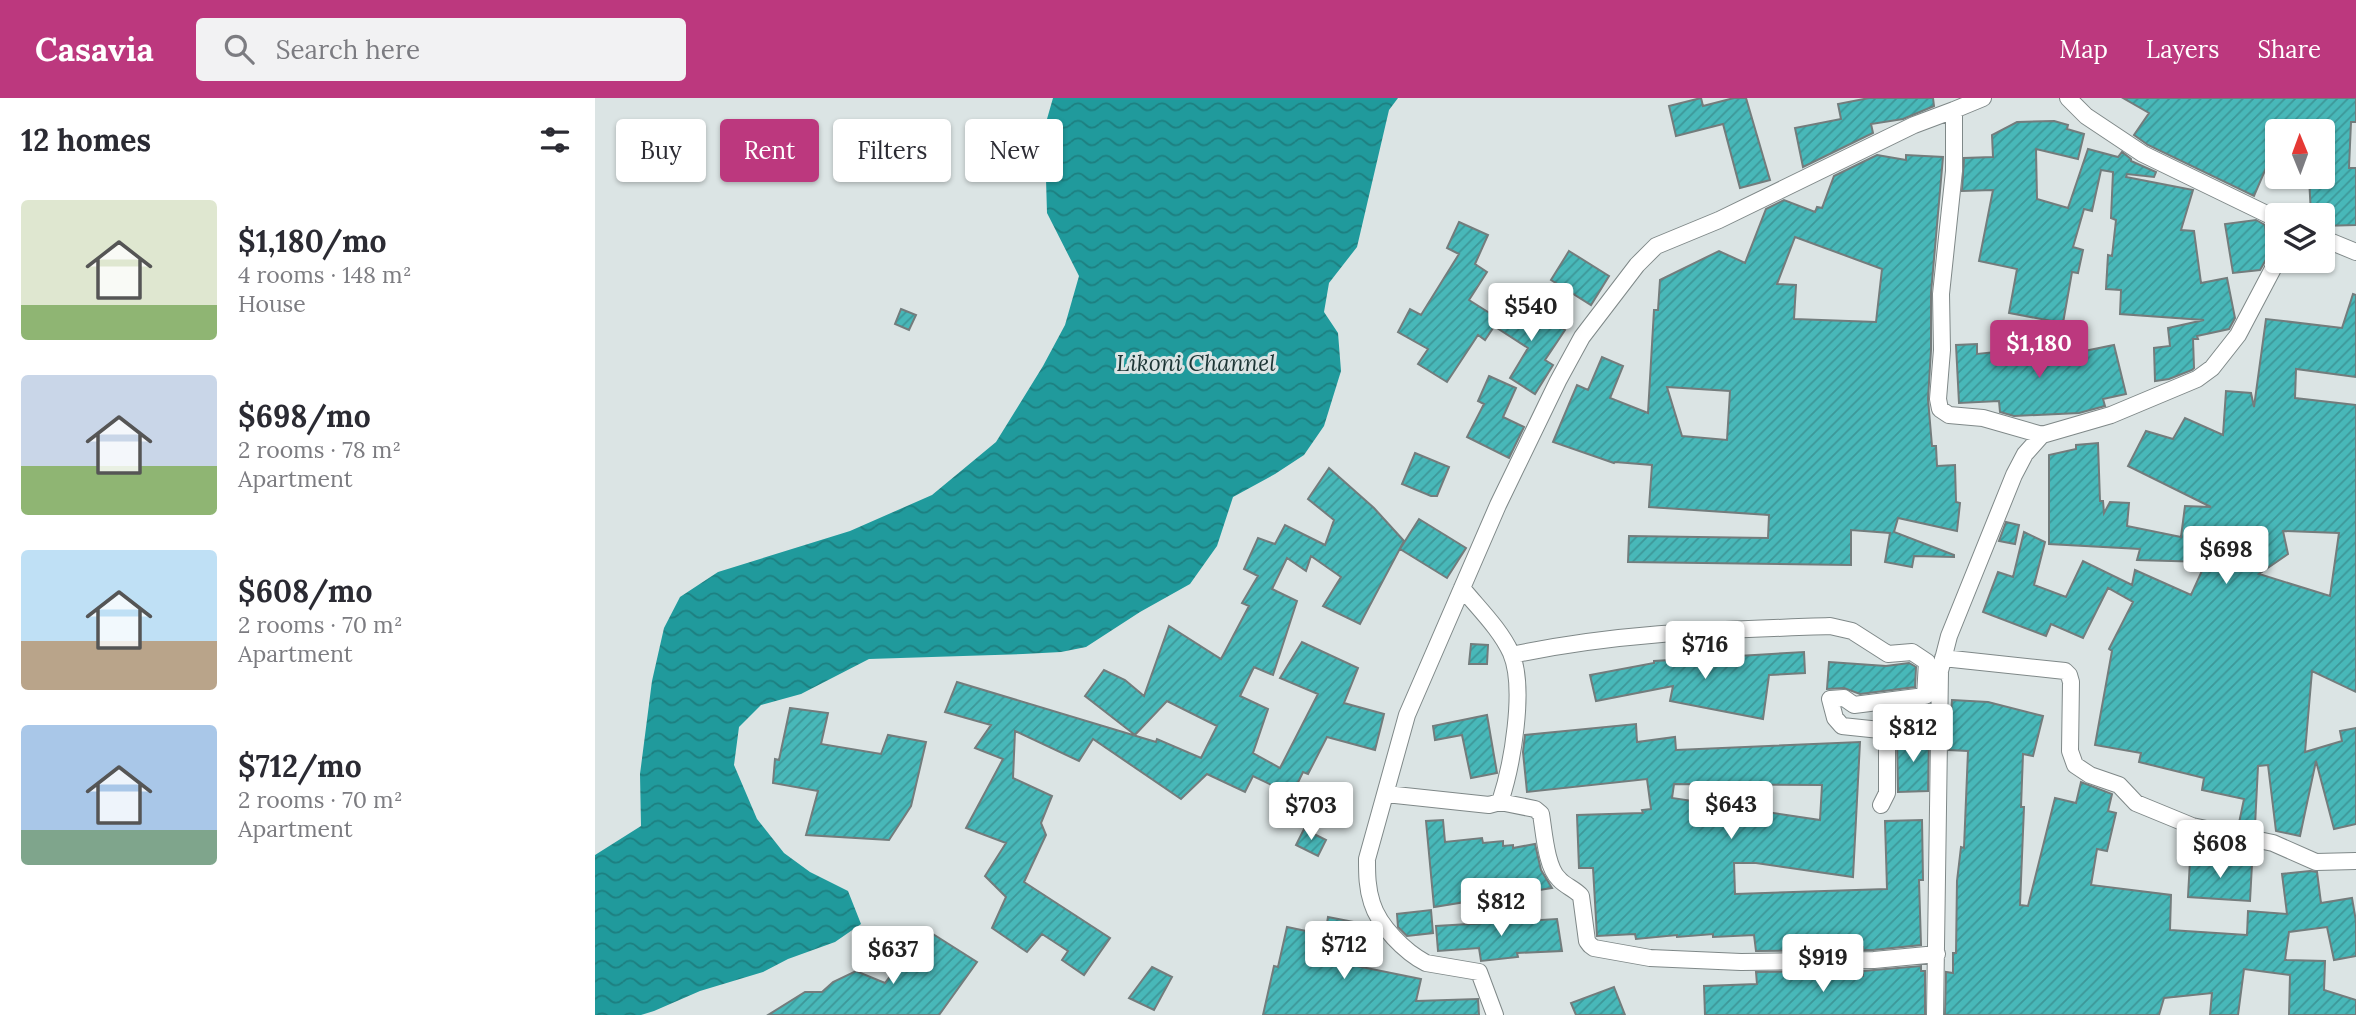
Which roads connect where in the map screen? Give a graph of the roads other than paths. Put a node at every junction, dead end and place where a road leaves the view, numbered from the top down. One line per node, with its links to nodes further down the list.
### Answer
1 (1983, 98): 3 (street)
2 (2068, 98): 4 (street)
3 (1954, 110): 8 (street); 9 (street)
4 (2265, 213)
5 (2335, 243): 6 (street)
6 (2356, 252)
7 (2271, 273): 8 (street)
8 (2042, 435): 11 (street)
9 (1462, 588): 10 (street); 14 (street)
10 (1512, 655): 13 (street); 15 (street)
11 (1943, 658): 12 (street); 17 (street)
12 (1940, 685): 13 (street); 18 (street)
13 (1925, 696): 16 (street)
14 (1387, 794): 15 (street); 19 (street)
15 (1500, 802): 18 (street)
16 (1881, 805)
17 (2356, 861)
18 (1937, 954): 20 (street)
19 (1495, 1015)
20 (1935, 1015)

